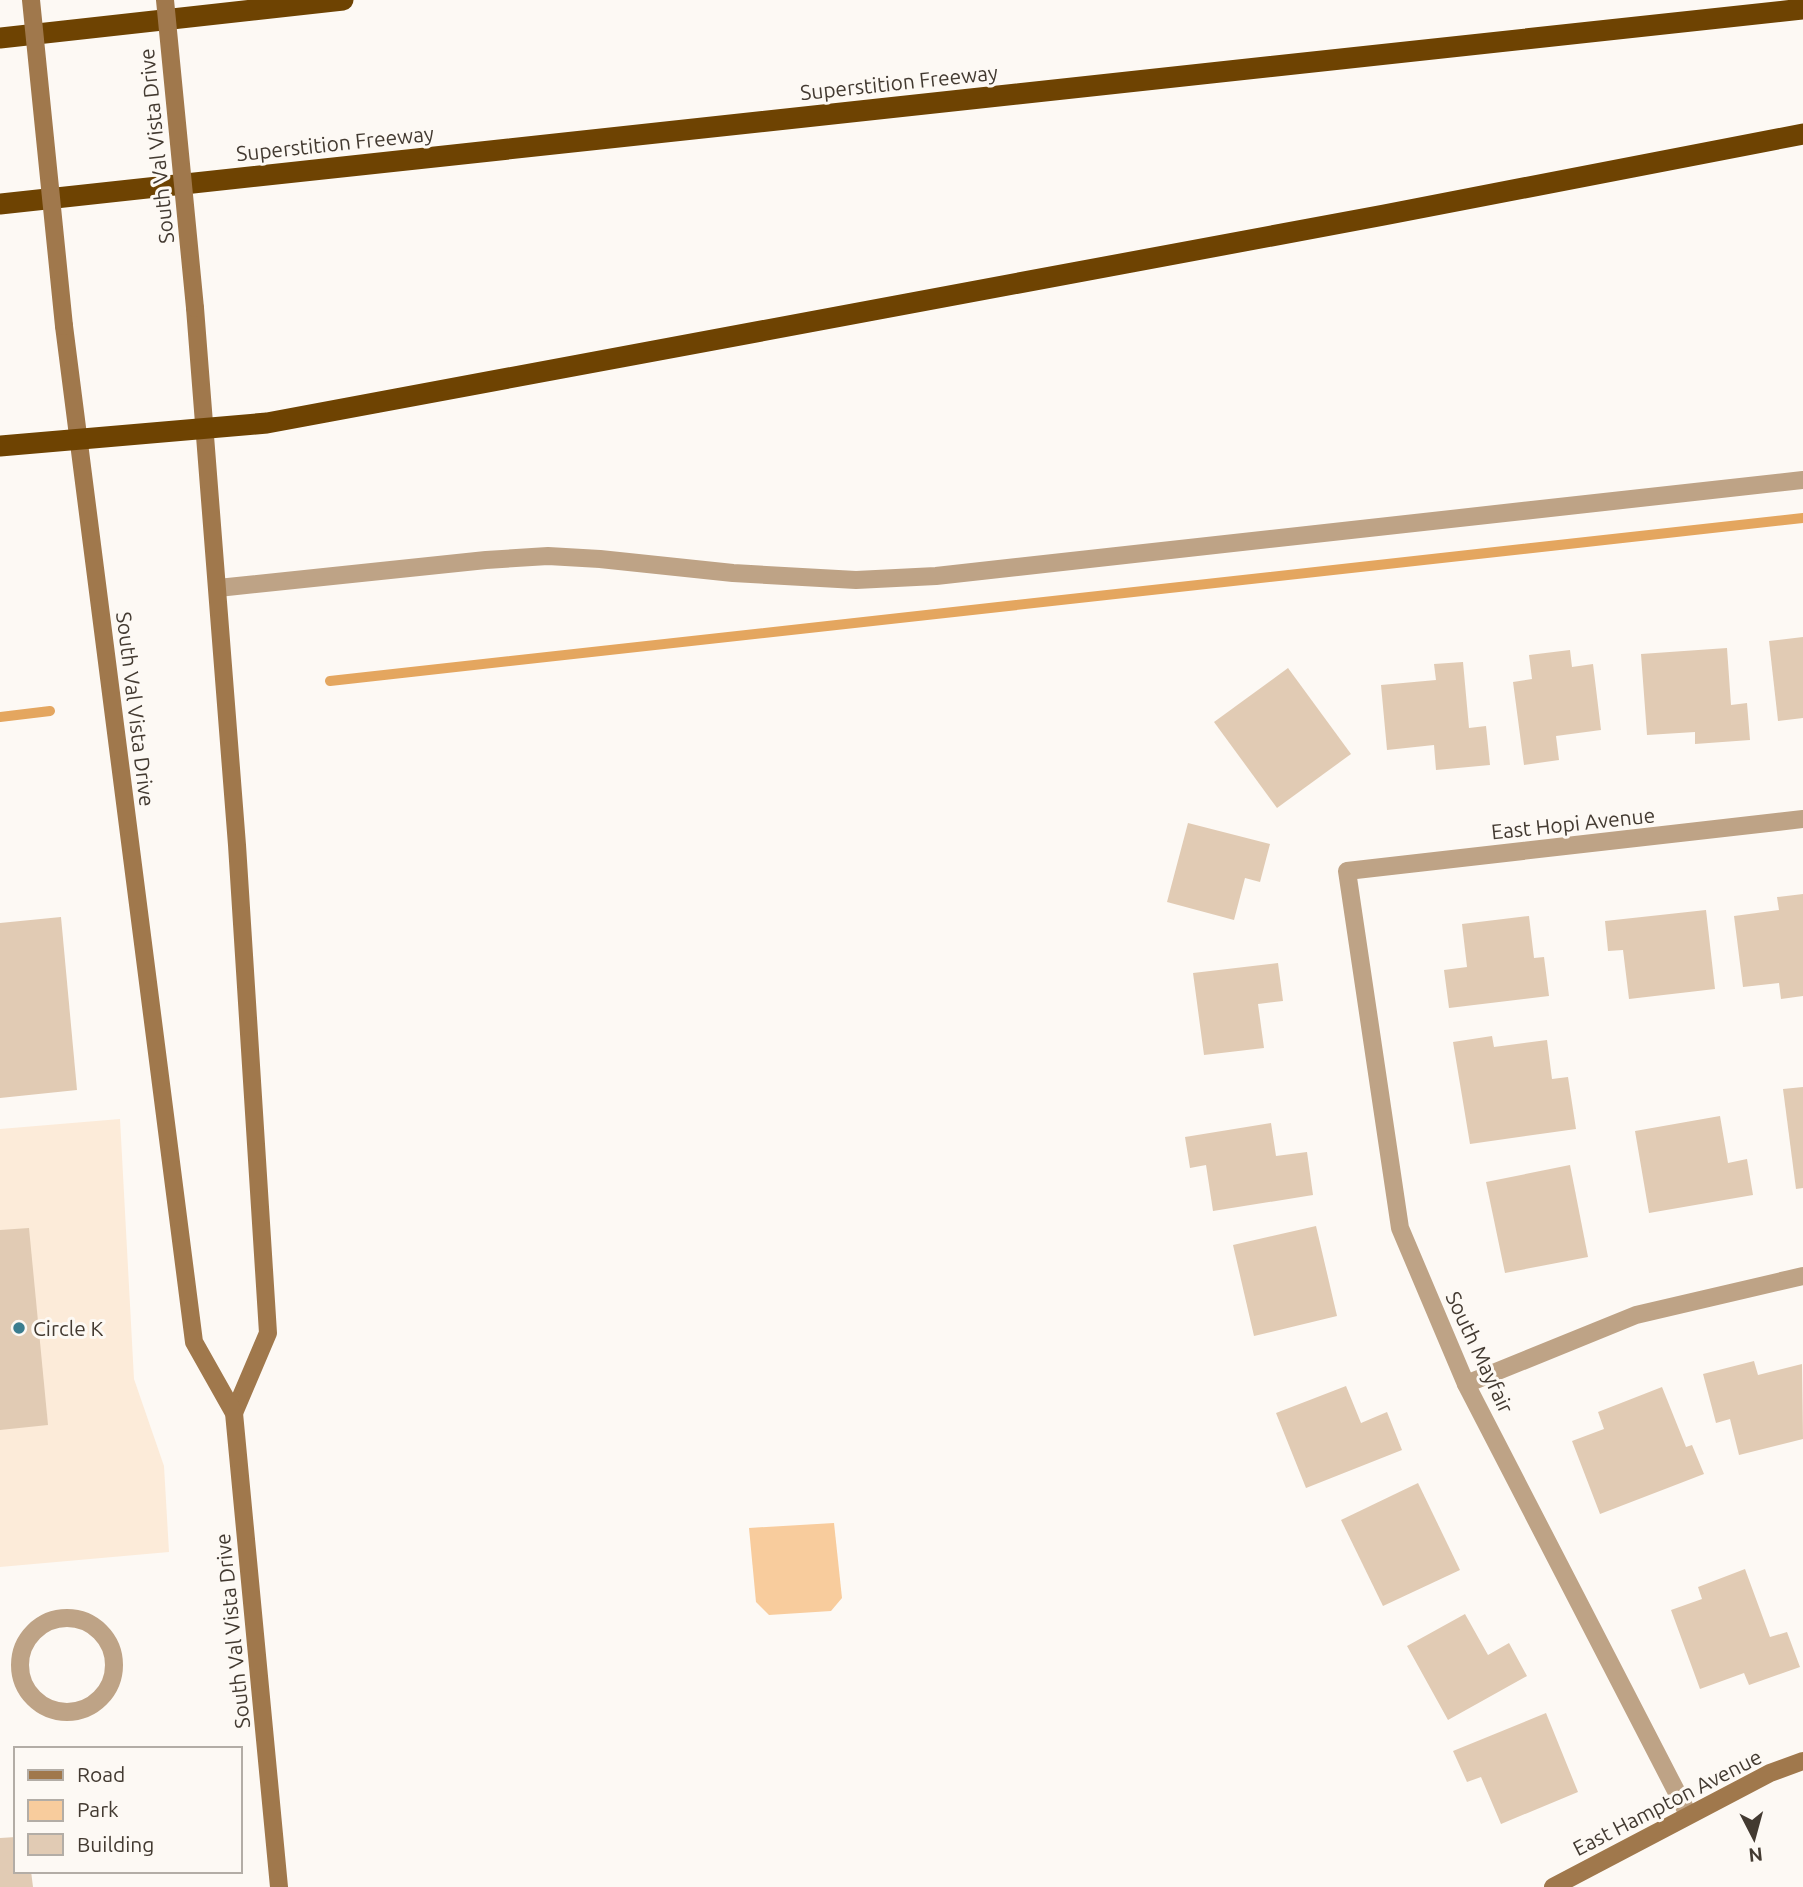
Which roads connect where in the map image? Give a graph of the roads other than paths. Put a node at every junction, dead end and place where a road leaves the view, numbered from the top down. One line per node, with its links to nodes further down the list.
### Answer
1 (32, 0): 9 (main road, South Val Vista Drive, bridge)
2 (165, 0): 8 (main road, South Val Vista Drive, bridge)
3 (343, 0): 5 (highway)
4 (1803, 9): 7 (highway, Superstition Freeway)
5 (0, 38)
6 (1803, 134): 8 (highway)
7 (0, 204)
8 (206, 429): 9 (highway); 12 (main road, South Val Vista Drive)
9 (79, 439): 10 (highway); 17 (main road, South Val Vista Drive)
10 (0, 446)
11 (1803, 480): 12 (street)
12 (218, 587): 17 (main road, South Val Vista Drive)
13 (1803, 819): 14 (street, East Hopi Avenue)
14 (1347, 871): 16 (street, South Mayfair)
15 (1803, 1276): 16 (street)
16 (1466, 1384): 20 (street, South Mayfair)
17 (234, 1413): 21 (main road, South Val Vista Drive)
18 (80, 1619): 18 (street)
19 (1803, 1761): 20 (main road, East Hampton Avenue)
20 (1688, 1814): 22 (main road, East Hampton Avenue)
21 (279, 1887)
22 (1553, 1887)

